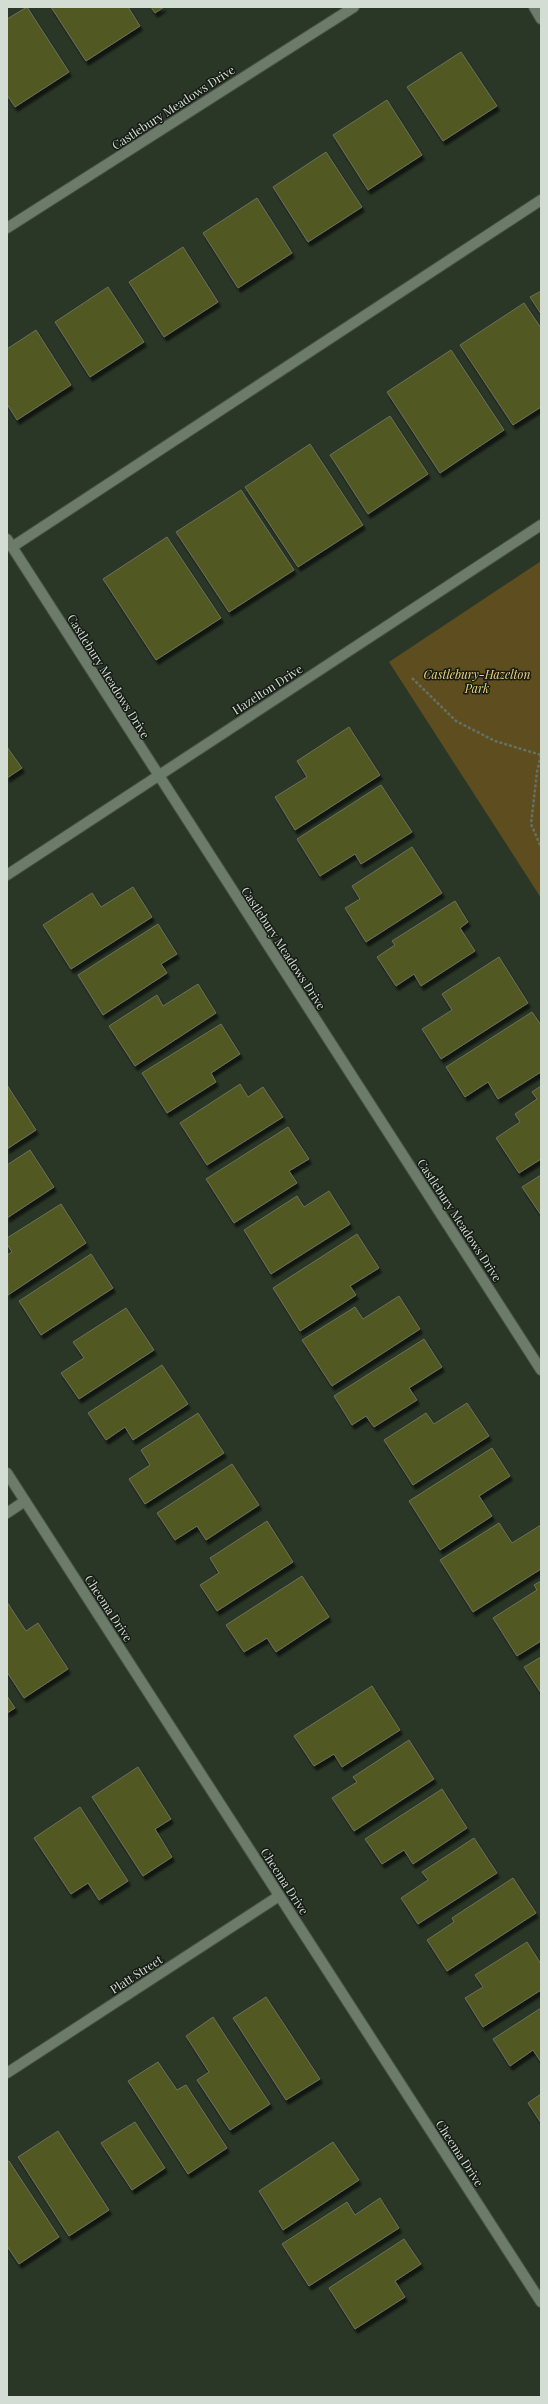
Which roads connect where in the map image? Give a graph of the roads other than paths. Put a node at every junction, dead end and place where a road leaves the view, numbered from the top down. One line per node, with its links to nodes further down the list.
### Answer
1 (354, 7): 5 (street, Castlebury Meadows Drive)
2 (534, 7): 3 (street)
3 (541, 19)
4 (541, 200): 7 (street)
5 (7, 228)
6 (541, 525): 8 (street, Hazelton Drive)
7 (9, 543): 8 (street, Castlebury Meadows Drive)
8 (158, 776): 9 (street, Hazelton Drive); 10 (street, Castlebury Meadows Drive)
9 (7, 875)
10 (541, 1370)
11 (7, 1473): 12 (street, Cheema Drive)
12 (25, 1501): 13 (street); 14 (street, Cheema Drive)
13 (7, 1513)
14 (279, 1896): 15 (street, Platt Street); 16 (street, Cheema Drive)
15 (7, 2073)
16 (541, 2302)

